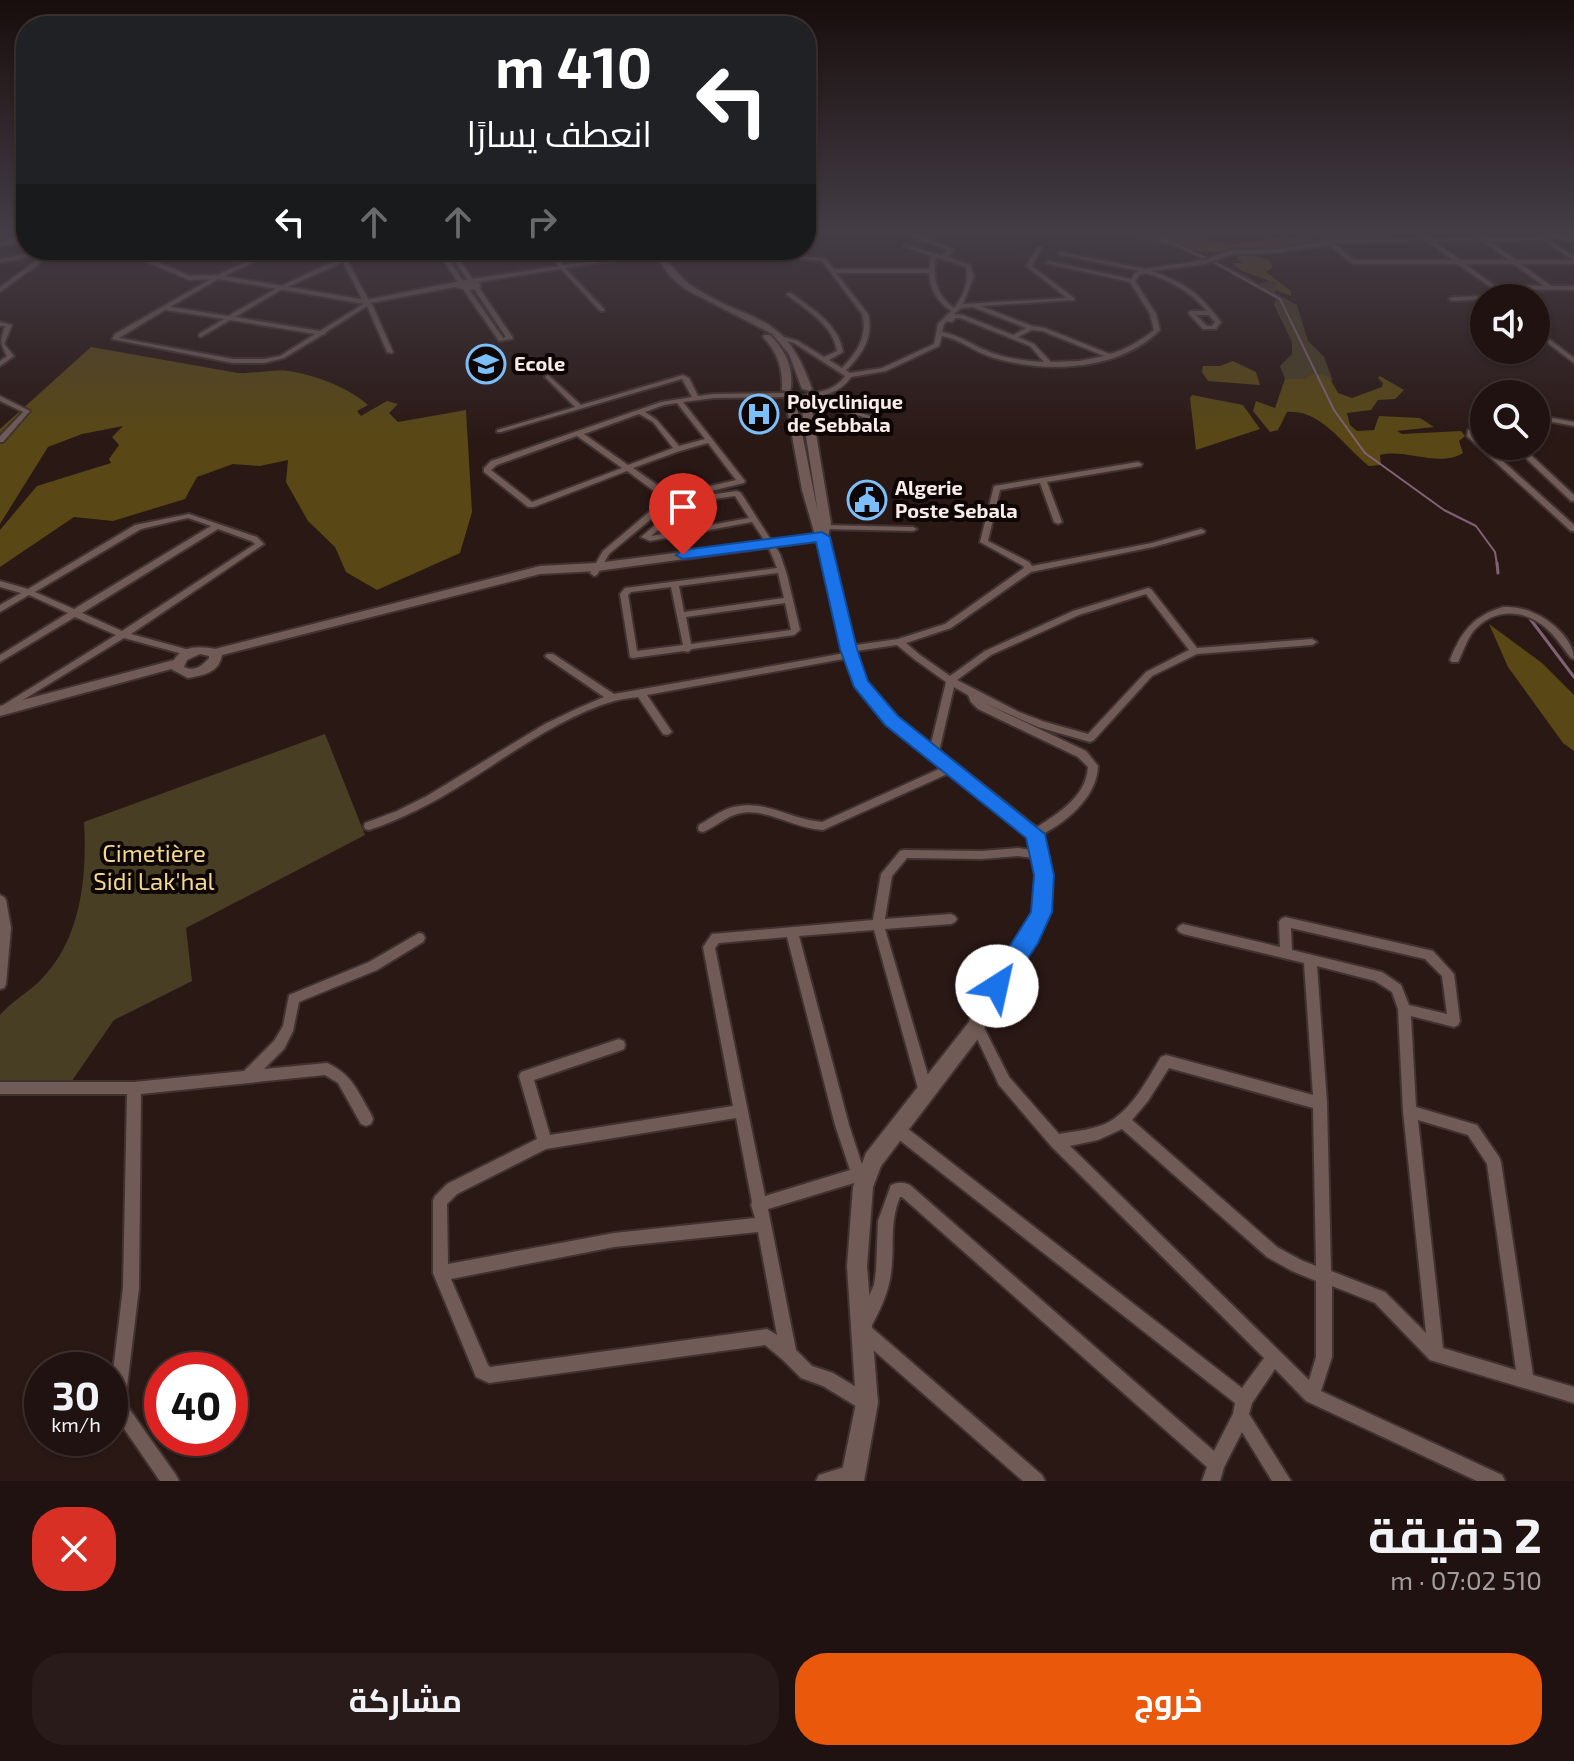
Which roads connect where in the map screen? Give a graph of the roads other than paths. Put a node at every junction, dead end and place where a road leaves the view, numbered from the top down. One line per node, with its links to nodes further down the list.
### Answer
1 (178, 300): 19 (street)
2 (260, 300): 23 (street)
3 (355, 300): 17 (street)
4 (379, 300): 17 (street)
5 (477, 300): 6 (street)
6 (480, 300)
7 (593, 300): 21 (street)
8 (700, 300): 40 (street)
9 (711, 300): 30 (street)
10 (797, 300): 34 (street)
11 (853, 300): 38 (street)
12 (941, 300): 20 (street)
13 (959, 300): 20 (street)
14 (1057, 300): 20 (street)
15 (1144, 300): 33 (street)
16 (1199, 300): 22 (street)
17 (368, 302): 26 (street); 32 (street)
18 (976, 306): 25 (street)
19 (164, 308): 23 (street); 26 (street)
20 (956, 308): 27 (street)
21 (602, 310)
22 (1211, 313)
23 (230, 318): 26 (street); 28 (street)
24 (0, 324): 37 (street)
25 (1031, 328): 29 (street); 33 (street)
26 (323, 333)
27 (944, 334): 29 (street); 36 (street); 38 (street)
28 (201, 335)
29 (1014, 337): 36 (street)
30 (781, 338): 34 (street); 41 (street)
31 (1550, 342): 35 (street)
32 (390, 352)
33 (1111, 357): 36 (street)
34 (825, 359): 38 (street)
35 (1574, 361)
36 (1049, 363)
37 (0, 364)
38 (846, 372): 41 (street)
39 (548, 377): 45 (street)
40 (788, 394): 41 (street); 43 (street); 68 (street)
41 (807, 394): 47 (street); 68 (street)
42 (0, 398): 52 (street)
43 (696, 398): 44 (street); 45 (street)
44 (678, 400): 46 (street); 53 (street)
45 (579, 407): 50 (street)
46 (639, 411): 51 (street); 54 (street)
47 (875, 419)
48 (1550, 420): 49 (street)
49 (1574, 424)
50 (499, 431)
51 (578, 433): 58 (street); 58 (street)
52 (0, 440)
53 (710, 440): 54 (street); 70 (street)
54 (677, 449): 58 (street)
55 (1498, 460): 66 (street)
56 (1532, 460): 61 (street)
57 (1138, 464): 59 (street)
58 (626, 468): 60 (street)
59 (1043, 480): 63 (street); 72 (street)
60 (657, 489)
61 (1574, 499)
62 (754, 519): 62 (street); 69 (street)
63 (1058, 522)
64 (217, 526): 75 (street); 78 (street); 80 (street)
65 (913, 529): 68 (street)
66 (1574, 529)
67 (1201, 531): 72 (street)
68 (823, 535): 69 (street); 85 (street)
69 (771, 545): 70 (street); 71 (street)
70 (596, 570): 87 (street)
71 (779, 570): 73 (street); 76 (street)
72 (1026, 570): 81 (street)
73 (674, 583): 79 (street); 83 (street)
74 (0, 584): 75 (street)
75 (29, 592): 77 (street); 78 (street)
76 (788, 600): 79 (street); 83 (street)
77 (0, 609)
78 (71, 614): 80 (street); 90 (street)
79 (681, 615): 83 (street)
80 (123, 635): 86 (street); 97 (street)
81 (899, 642): 85 (street); 93 (street)
82 (1312, 642): 84 (street)
83 (688, 649)
84 (1195, 651): 93 (street); 94 (street)
85 (850, 652): 95 (street); 99 (street)
86 (190, 653): 87 (street); 92 (street)
87 (216, 656): 92 (street)
88 (550, 656): 96 (street)
89 (1574, 656): 91 (street)
90 (0, 659)
91 (1455, 660)
92 (177, 666): 97 (street)
93 (951, 680): 94 (street); 99 (street)
94 (972, 691): 103 (street)
95 (641, 694): 96 (street); 98 (street)
96 (612, 698): 101 (street)
97 (0, 712)
98 (667, 732)
99 (933, 756): 100 (street)
100 (950, 768): 102 (street); 103 (street)
101 (369, 826)
102 (703, 828)
103 (1035, 834): 104 (street)
104 (1041, 855): 107 (street); 115 (street)
105 (0, 900): 113 (street)
106 (951, 919): 107 (street)
107 (878, 925): 109 (street); 120 (street)
108 (1183, 929): 111 (street)
109 (792, 932): 122 (street); 129 (street)
110 (419, 938): 117 (street)
111 (1286, 954): 112 (street); 114 (street)
112 (1310, 960): 114 (street); 121 (street)
113 (0, 984)
114 (1404, 1009): 123 (street)
115 (977, 1026): 120 (street); 127 (street)
116 (619, 1045): 128 (street)
117 (247, 1077): 119 (street); 124 (street)
118 (0, 1088): 119 (street)
119 (134, 1088): 145 (street)
120 (926, 1093): 126 (street)
121 (1320, 1103): 125 (street); 133 (street)
122 (740, 1111): 128 (street); 130 (street)
123 (1410, 1111): 136 (street); 138 (street)
124 (366, 1119)
125 (1124, 1122): 127 (street); 133 (street)
126 (898, 1130): 129 (street); 142 (street)
127 (1056, 1141): 137 (street)
128 (545, 1142): 132 (street)
129 (860, 1181): 130 (street); 134 (street)
130 (758, 1205): 131 (street)
131 (763, 1224): 132 (street); 135 (street)
132 (441, 1273): 135 (street)
133 (1324, 1276): 136 (street); 139 (street)
134 (862, 1329): 141 (street); 143 (street); 147 (street)
135 (789, 1354): 141 (street)
136 (1436, 1354): 138 (street)
137 (1274, 1357): 139 (street); 142 (street)
138 (1526, 1381): 140 (street)
139 (1312, 1395): 149 (street)
140 (1574, 1395)
141 (867, 1403): 144 (street)
142 (1243, 1408): 143 (street); 148 (street)
143 (1215, 1475)
144 (853, 1476): 146 (street)
145 (170, 1481)
146 (825, 1481)
147 (1036, 1481)
148 (1282, 1481)
149 (1496, 1481)

